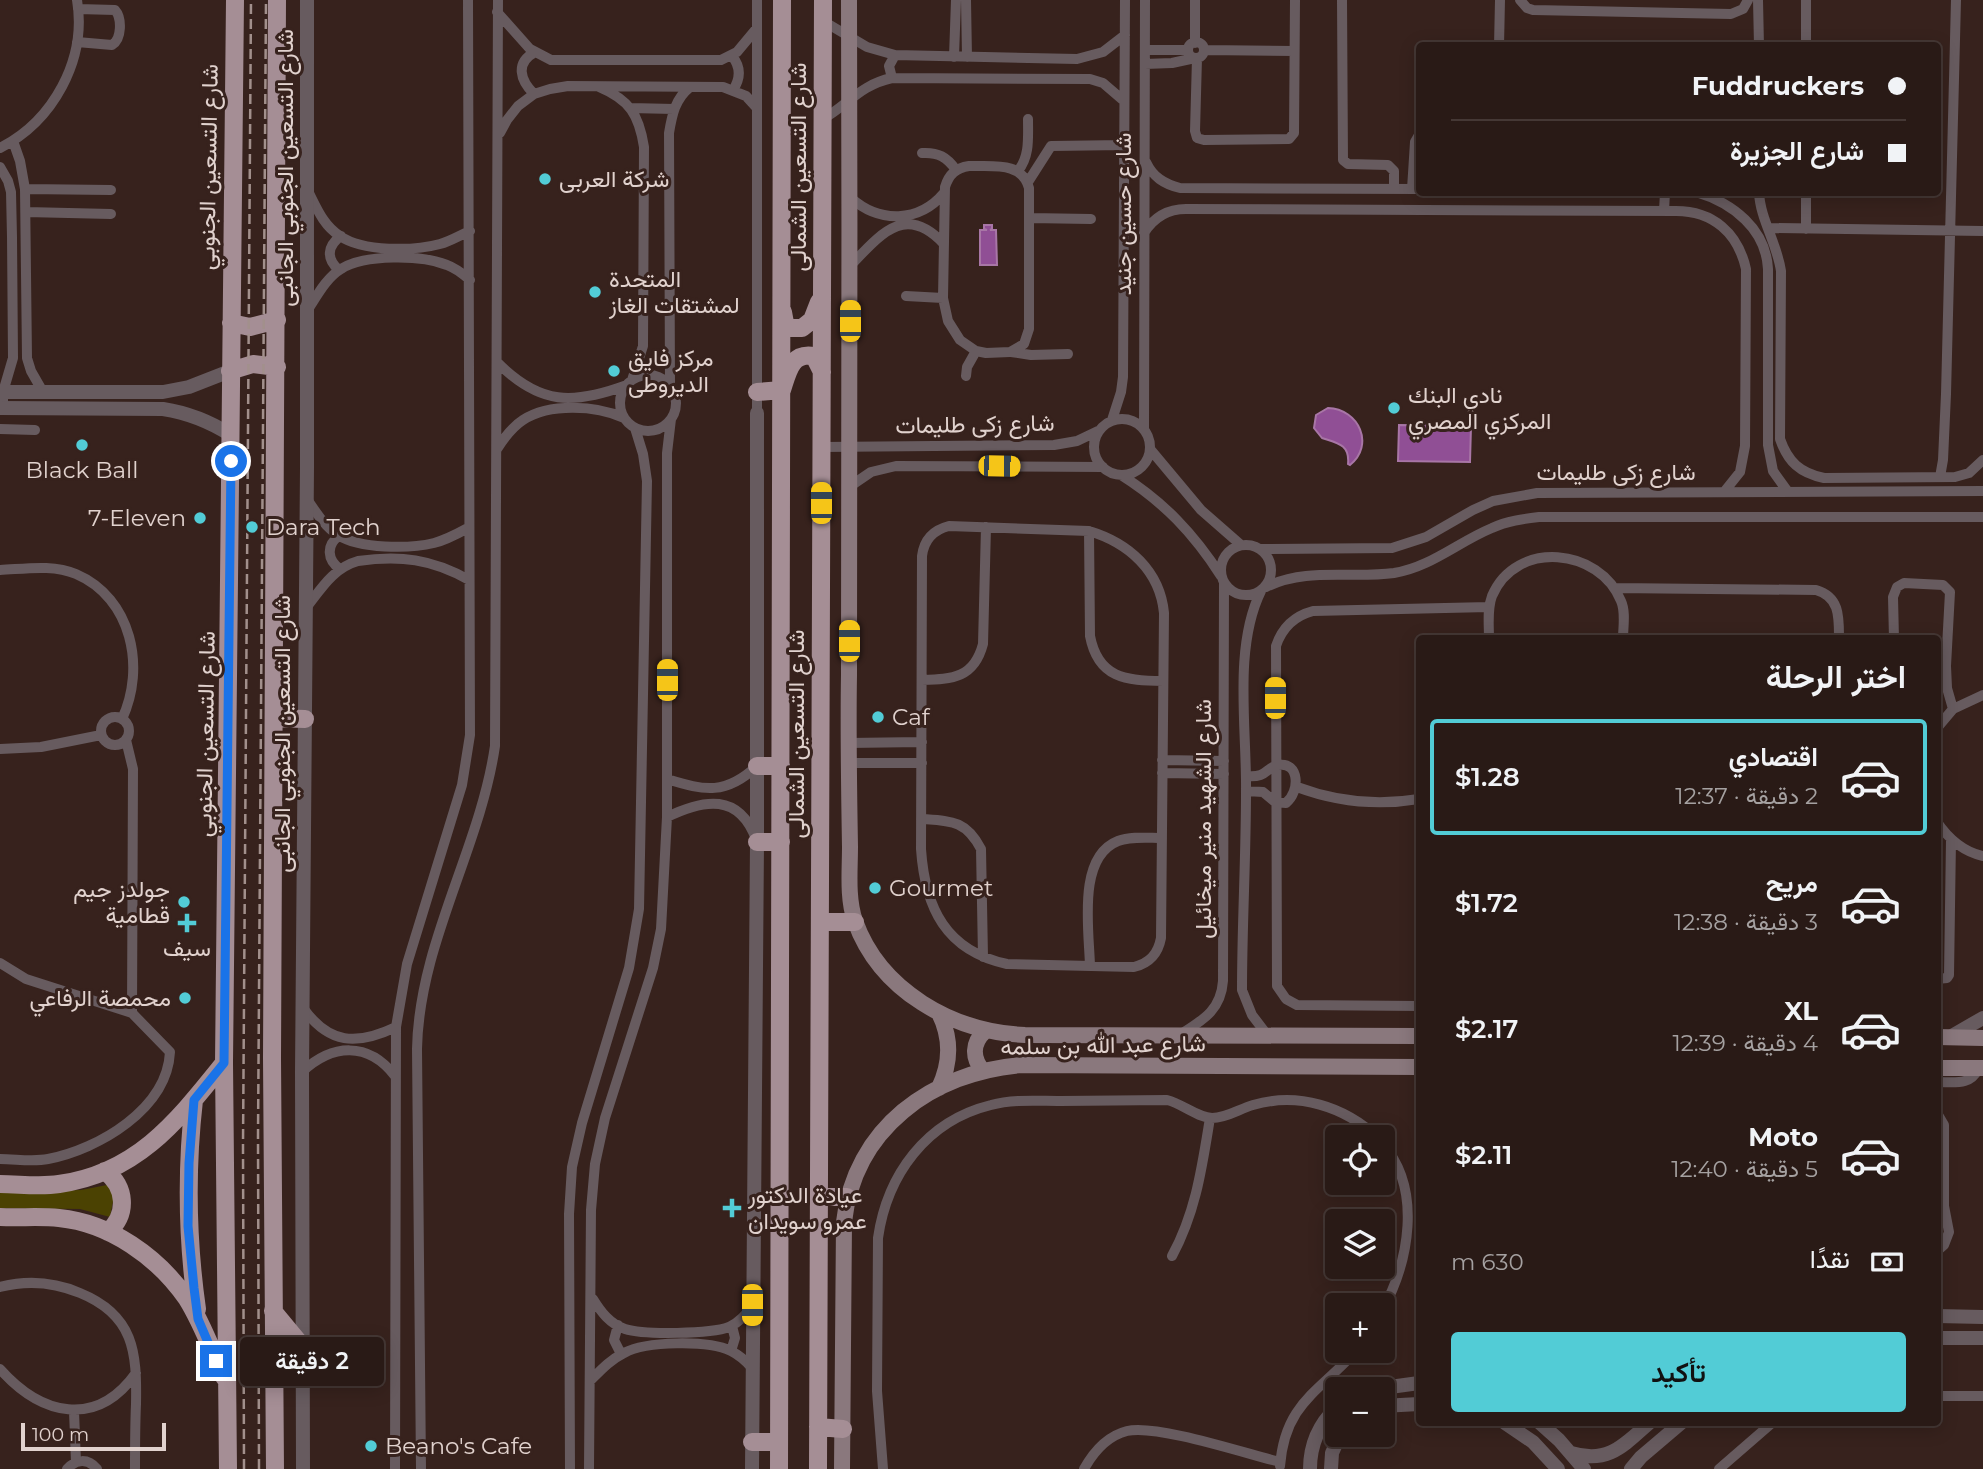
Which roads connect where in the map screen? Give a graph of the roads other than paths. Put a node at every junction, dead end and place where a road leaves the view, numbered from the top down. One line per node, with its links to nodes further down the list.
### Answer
1 (235, 0): 107 (main road, شارع التسعين الجنوبي)
2 (277, 0): 106 (main road)
3 (307, 0): 67 (street, شارع التسعين الجنوبي الجانبى)
4 (468, 0): 90 (street)
5 (498, 0): 24 (street)
6 (757, 0): 26 (street)
7 (782, 0): 104 (main road, شارع التسعين الشمالى)
8 (823, 0): 25 (main road, شارع التسعين الشمالى)
9 (849, 0): 28 (main road)
10 (956, 0): 39 (street)
11 (967, 0): 40 (street)
12 (1125, 0): 27 (street, شارع حسين جنيد)
13 (1145, 0): 33 (street, شارع حسين جنيد)
14 (1195, 0): 36 (street)
15 (1295, 0): 34 (street)
16 (1342, 0): 70 (street)
17 (1500, 0): 30 (street)
18 (1520, 0): 19 (street)
19 (1748, 0)
20 (1758, 0): 31 (street)
21 (1806, 0): 32 (street)
22 (1956, 0): 91 (street)
23 (78, 5): 29 (street); 29 (street)
24 (497, 12): 35 (street); 56 (street)
25 (823, 21): 28 (street); 54 (main road, شارع التسعين الشمالى)
26 (757, 29): 38 (street); 52 (street)
27 (1125, 35): 41 (street); 50 (street, شارع حسين جنيد)
28 (849, 36): 37 (street); 49 (main road)
29 (77, 42): 58 (street)
30 (1499, 42)
31 (1759, 42)
32 (1806, 42)
33 (1145, 50): 36 (street); 42 (street, شارع حسين جنيد)
34 (1294, 51): 36 (street); 36 (street)
35 (535, 52): 38 (street); 48 (street)
36 (1196, 52): 42 (street)
37 (895, 55): 39 (street); 43 (street)
38 (732, 56): 47 (street)
39 (954, 57): 40 (street)
40 (967, 57): 41 (street)
41 (1076, 59): 44 (street)
42 (1144, 64): 62 (street, شارع حسين جنيد)
43 (892, 78): 44 (street); 49 (street)
44 (1077, 78): 50 (street)
45 (599, 86): 46 (street); 48 (street); 51 (street)
46 (690, 87): 47 (street); 53 (street)
47 (733, 90): 52 (street)
48 (534, 94): 56 (street)
49 (850, 98): 54 (street); 78 (main road)
50 (1125, 101): 59 (street, شارع حسين جنيد)
51 (631, 108): 53 (street); 118 (street)
52 (757, 108): 121 (street)
53 (674, 109): 119 (street)
54 (823, 120): 101 (main road, شارع التسعين الشمالى)
55 (1028, 120): 65 (street)
56 (499, 136): 113 (street)
57 (1416, 140): 71 (street)
58 (13, 141): 60 (street); 69 (street)
59 (1124, 145): 66 (street); 128 (street, شارع حسين جنيد)
60 (0, 148)
61 (922, 153): 64 (street)
62 (1144, 159): 68 (street); 93 (street, شارع حسين جنيد)
63 (0, 167): 97 (street)
64 (956, 170): 65 (street); 73 (street)
65 (1018, 171): 66 (street)
66 (1028, 182): 84 (street)
67 (307, 188): 94 (street); 105 (street, شارع التسعين الجنوبي الجانبى)
68 (1228, 188): 70 (street); 79 (street)
69 (25, 189): 72 (street); 81 (street)
70 (1394, 189): 71 (street)
71 (1416, 189)
72 (111, 190)
73 (944, 193): 82 (street); 95 (street)
74 (1665, 196): 80 (street)
75 (1707, 196): 148 (street)
76 (1759, 196): 88 (street)
77 (1806, 196): 89 (street)
78 (851, 198): 86 (street); 98 (main road)
79 (1228, 209): 80 (street); 93 (street)
80 (1664, 211): 147 (street)
81 (26, 212): 83 (street); 96 (street)
82 (920, 213): 86 (street); 87 (street)
83 (111, 214)
84 (1030, 218): 85 (street); 109 (street)
85 (1091, 219)
86 (897, 221): 87 (street); 98 (street)
87 (920, 225): 95 (street)
88 (1770, 228): 89 (street); 143 (street)
89 (1806, 229): 91 (street)
90 (470, 231): 94 (street); 100 (street)
91 (1949, 231): 92 (street); 142 (street)
92 (1983, 231)
93 (1144, 233): 130 (street, شارع حسين جنيد)
94 (341, 236): 99 (street)
95 (944, 244): 103 (street)
96 (26, 253): 97 (street); 112 (street)
97 (12, 254): 111 (street)
98 (850, 266): 136 (main road)
99 (339, 270): 100 (street); 105 (street)
100 (470, 280): 158 (street)
101 (822, 294): 104 (main road); 116 (main road, شارع التسعين الشمالى)
102 (906, 296): 103 (street)
103 (943, 298): 108 (street)
104 (782, 308): 120 (main road, شارع التسعين الشمالى)
105 (307, 311): 152 (street, شارع التسعين الجنوبي الجانبى)
106 (277, 320): 107 (main road); 114 (main road)
107 (231, 323): 115 (main road, شارع التسعين الجنوبي)
108 (976, 351): 109 (street); 117 (street)
109 (1010, 352): 110 (street)
110 (1068, 354)
111 (12, 362): 112 (street); 122 (street)
112 (27, 362): 123 (street)
113 (498, 363): 118 (street); 137 (street)
114 (277, 368): 115 (main road); 182 (main road)
115 (230, 371): 123 (street); 134 (main road, شارع التسعين الجنوبي)
116 (822, 372): 120 (main road); 135 (main road, شارع التسعين الشمالى)
117 (967, 376)
118 (629, 382): 119 (street); 126 (street)
119 (670, 386): 127 (street)
120 (782, 390): 121 (main road); 197 (main road, شارع التسعين الشمالى)
121 (757, 392): 125 (street)
122 (2, 393): 123 (street); 124 (street)
123 (43, 393)
124 (2, 408): 134 (street)
125 (757, 413): 196 (street)
126 (624, 418): 129 (street); 137 (street)
127 (671, 419): 129 (street); 177 (street)
128 (1112, 420): 130 (street); 133 (street)
129 (635, 428): 176 (street)
130 (1144, 428): 138 (street)
131 (0, 429): 132 (street)
132 (35, 430)
133 (1098, 431): 136 (street, شارع زكى طليمات); 140 (street)
134 (231, 435): 238 (main road, شارع التسعين الجنوبي)
135 (822, 447): 136 (street, شارع زكى طليمات); 217 (main road, شارع التسعين الشمالى)
136 (849, 447): 145 (main road)
137 (497, 449): 222 (street)
138 (1150, 449): 141 (street); 161 (street)
139 (1983, 460): 142 (street)
140 (1103, 467): 141 (street); 145 (street, شارع زكى طليمات)
141 (1121, 475): 166 (street)
142 (1940, 477): 144 (street)
143 (1869, 479): 144 (street); 149 (street)
144 (1885, 479): 150 (street)
145 (849, 487): 189 (main road)
146 (1983, 491): 151 (street, شارع زكى طليمات)
147 (1724, 492): 148 (street, شارع زكى طليمات); 153 (street, شارع زكى طليمات)
148 (1788, 492): 149 (street, شارع زكى طليمات)
149 (1870, 493): 150 (street, شارع زكى طليمات)
150 (1885, 493): 151 (street, شارع زكى طليمات)
151 (1951, 493): 154 (street)
152 (307, 499): 160 (street); 170 (street, شارع التسعين الجنوبي الجانبى)
153 (1499, 500): 156 (street); 162 (street, شارع زكى طليمات)
154 (1951, 515): 155 (street, شارع زكى طليمات); 156 (street, شارع زكى طليمات)
155 (1983, 517)
156 (1506, 523): 168 (street, شارع زكى طليمات)
157 (986, 527): 159 (street); 178 (street); 178 (street)
158 (468, 528): 160 (street); 165 (street)
159 (1089, 531): 179 (street); 179 (street)
160 (339, 536): 164 (street)
161 (1241, 545): 162 (street); 166 (street)
162 (1261, 549): 168 (street)
163 (0, 569): 183 (street)
164 (340, 569): 165 (street); 170 (street)
165 (469, 580): 220 (street)
166 (1223, 580): 168 (street); 192 (street, شارع الشهيد منير ميخائيل)
167 (1615, 588): 169 (street); 172 (street); 173 (street)
168 (1263, 589): 200 (street, شارع الشهيد منير ميخائيل)
169 (1489, 607): 171 (street); 195 (street)
170 (306, 608): 184 (street, شارع التسعين الجنوبي الجانبى)
171 (1489, 635)
172 (1623, 635)
173 (1839, 635)
174 (1894, 635): 175 (street)
175 (1942, 666): 181 (street)
176 (644, 679): 177 (street); 239 (street)
177 (667, 680): 201 (street)
178 (922, 680): 188 (street)
179 (1163, 681): 191 (street)
180 (1983, 695): 181 (street)
181 (1953, 709): 185 (street)
182 (274, 718): 184 (main road); 269 (main road)
183 (122, 719): 186 (street); 187 (street)
184 (305, 719): 227 (street, شارع التسعين الجنوبي الجانبى)
185 (1941, 723)
186 (102, 735): 187 (street); 190 (street)
187 (126, 740): 228 (street)
188 (922, 742): 189 (street); 194 (street)
189 (848, 743): 193 (main road)
190 (0, 749)
191 (1162, 760): 192 (street); 198 (street)
192 (1224, 761): 199 (street, شارع الشهيد منير ميخائيل)
193 (848, 763): 194 (street); 216 (main road)
194 (922, 763): 207 (street)
195 (1276, 765): 200 (street); 202 (street); 205 (street)
196 (757, 766): 197 (main road); 201 (street); 211 (street)
197 (781, 766): 212 (main road, شارع التسعين الشمالى)
198 (1162, 773): 199 (street); 209 (street)
199 (1224, 774): 225 (street, شارع الشهيد منير ميخائيل)
200 (1246, 776): 203 (street, شارع الشهيد منير ميخائيل)
201 (667, 779): 206 (street)
202 (1297, 787): 204 (street); 205 (street)
203 (1246, 791): 205 (street); 224 (street, شارع الشهيد منير ميخائيل)
204 (1416, 799)
205 (1275, 803): 226 (street)
206 (667, 817): 211 (street); 243 (street)
207 (921, 819): 218 (street); 218 (street)
208 (1941, 827): 210 (street)
209 (1161, 838): 221 (street); 221 (street)
210 (1951, 839): 213 (street); 215 (street)
211 (757, 842): 212 (main road); 268 (street)
212 (781, 842): 302 (main road, شارع التسعين الشمالى)
213 (1983, 856)
214 (1941, 887): 215 (street)
215 (1950, 887): 223 (street)
216 (853, 915): 217 (main road); 229 (main road, شارع عبد الله بن سلمه)
217 (820, 922): 258 (main road, شارع التسعين الشمالى)
218 (984, 957): 221 (street)
219 (0, 963): 228 (street)
220 (407, 964): 222 (street); 231 (street)
221 (1090, 966)
222 (428, 971): 262 (street)
223 (1941, 979)
224 (1242, 990): 225 (street); 234 (street, شارع الشهيد منير ميخائيل)
225 (1223, 991): 233 (street)
226 (1416, 1006)
227 (303, 1008): 231 (street); 245 (street, شارع التسعين الجنوبي الجانبى)
228 (132, 1013): 253 (street)
229 (939, 1013): 232 (main road, شارع عبد الله بن سلمه); 248 (main road)
230 (1983, 1018): 236 (street)
231 (396, 1027): 246 (street)
232 (985, 1031): 233 (main road, شارع عبد الله بن سلمه); 244 (main road)
233 (1179, 1035): 234 (main road, شارع عبد الله بن سلمه)
234 (1268, 1036): 235 (main road, شارع عبد الله بن سلمه)
235 (1416, 1036)
236 (1943, 1037): 237 (main road)
237 (1983, 1038)
238 (224, 1063): 249 (main road); 286 (main road, شارع التسعين الجنوبي)
239 (600, 1064): 243 (street); 317 (street)
240 (1416, 1068): 244 (main road, شارع عبد الله بن سلمه)
241 (1941, 1068): 242 (main road)
242 (1981, 1068): 247 (street)
243 (620, 1071): 267 (street)
244 (983, 1071): 248 (main road, شارع عبد الله بن سلمه)
245 (302, 1072): 246 (street); 277 (street, شارع التسعين الجنوبي الجانبى)
246 (395, 1076): 261 (street)
247 (1941, 1082)
248 (939, 1088): 257 (main road, شارع عبد الله بن سلمه)
249 (194, 1100): 255 (main road); 272 (main road)
250 (1210, 1118): 252 (street); 264 (street); 323 (street)
251 (1941, 1120): 263 (street)
252 (1360, 1125)
253 (0, 1159)
254 (1395, 1162): 266 (street)
255 (105, 1171): 256 (main road); 260 (main road)
256 (0, 1184)
257 (847, 1197): 258 (main road); 300 (main road, شارع عبد الله بن سلمه)
258 (819, 1198): 298 (main road, شارع التسعين الشمالى)
259 (0, 1217): 260 (main road)
260 (108, 1232): 272 (main road)
261 (395, 1233): 262 (street); 315 (street)
262 (419, 1233): 316 (street)
263 (1941, 1248)
264 (1172, 1256)
265 (0, 1287): 283 (street)
266 (1390, 1293)
267 (592, 1296): 273 (street); 284 (street)
268 (752, 1305): 274 (street); 281 (street)
269 (273, 1311): 277 (main road); 313 (main road)
270 (1941, 1316): 271 (street)
271 (1983, 1317)
272 (198, 1319): 286 (main road)
273 (618, 1325): 274 (street); 279 (street)
274 (732, 1326): 278 (street)
275 (1941, 1338): 276 (street)
276 (1983, 1338)
277 (302, 1346): 314 (street, شارع التسعين الجنوبي الجانبى)
278 (731, 1351): 279 (street); 281 (street)
279 (621, 1354): 284 (street)
280 (1343, 1363): 308 (street)
281 (752, 1368): 301 (street)
282 (0, 1369): 292 (street)
283 (136, 1373): 292 (street); 311 (street)
284 (590, 1381): 318 (street)
285 (1416, 1381): 287 (street)
286 (226, 1382): 312 (main road, شارع التسعين الجنوبي)
287 (1395, 1385)
288 (1941, 1396): 289 (street)
289 (1983, 1396)
290 (1416, 1404): 291 (street)
291 (1395, 1405)
292 (74, 1411): 306 (street)
293 (1325, 1419): 325 (street)
294 (1543, 1426): 305 (street)
295 (1646, 1426): 303 (street)
296 (1678, 1426): 307 (street)
297 (1769, 1426): 329 (street)
298 (818, 1427): 300 (main road); 321 (main road, شارع التسعين الشمالى)
299 (1523, 1427): 327 (street)
300 (843, 1429): 322 (main road, شارع عبد الله بن سلمه)
301 (752, 1441): 302 (main road); 319 (street)
302 (779, 1441): 320 (main road, شارع التسعين الشمالى)
303 (1625, 1444): 305 (street); 307 (street)
304 (1334, 1447): 326 (street)
305 (1571, 1453): 328 (street)
306 (76, 1462): 309 (street); 310 (street)
307 (1635, 1464)
308 (1280, 1466): 324 (street)
309 (67, 1469)
310 (97, 1469)
311 (135, 1469)
312 (225, 1469)
313 (275, 1469)
314 (303, 1469)
315 (394, 1469)
316 (421, 1469)
317 (570, 1469)
318 (589, 1469)
319 (752, 1469)
320 (779, 1469)
321 (818, 1469)
322 (842, 1469)
323 (883, 1469)
324 (1084, 1469)
325 (1310, 1469)
326 (1331, 1469)
327 (1558, 1469)
328 (1584, 1469)
329 (1719, 1469)

